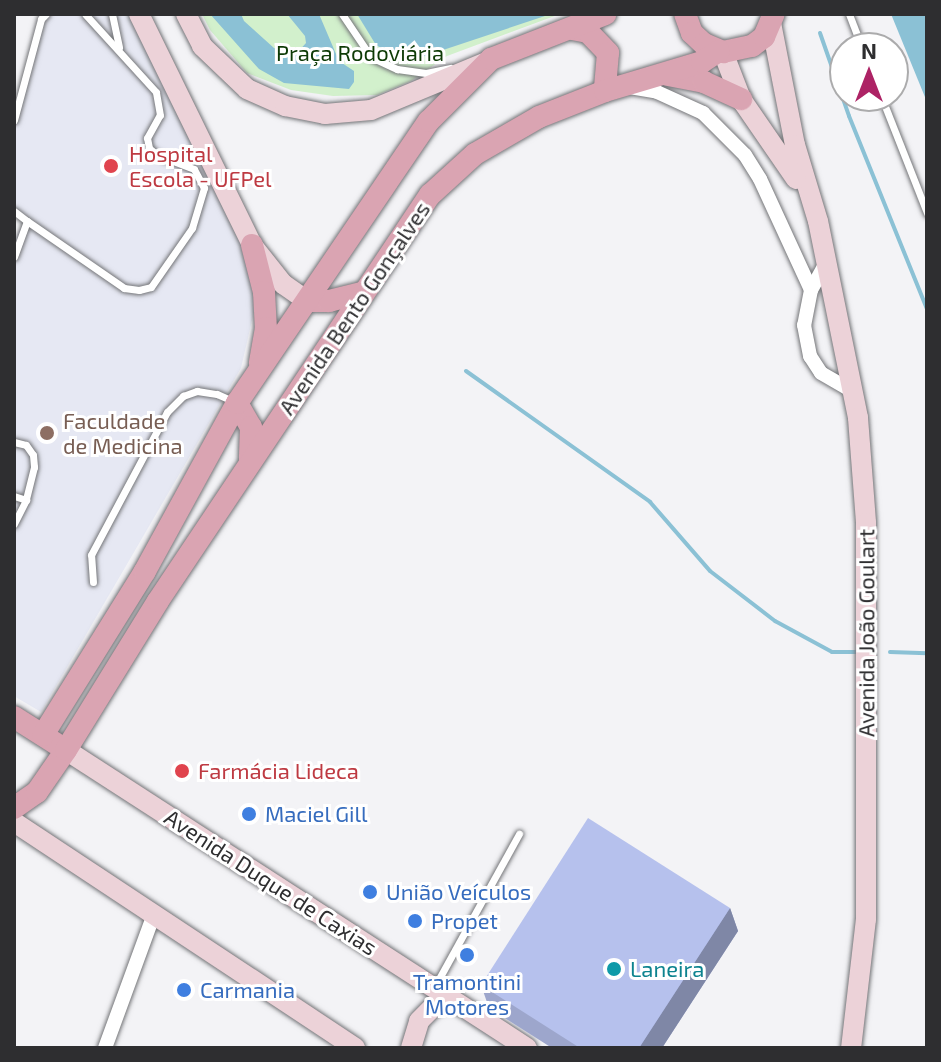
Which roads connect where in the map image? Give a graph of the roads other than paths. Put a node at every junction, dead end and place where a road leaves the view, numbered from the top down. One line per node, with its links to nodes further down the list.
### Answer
1 (46, 14): 18 (lane)
2 (85, 14): 11 (lane)
3 (112, 14): 11 (lane)
4 (139, 14): 23 (main road)
5 (186, 14): 13 (main road)
6 (342, 14): 13 (lane)
7 (606, 14): 10 (main road, Avenida Bento Gonçalves)
8 (685, 14): 12 (main road, Avenida João Goulart)
9 (773, 19): 12 (main road, Avenida Bento Gonçalves); 22 (main road, Avenida João Goulart)
10 (572, 29): 13 (main road, Avenida Bento Gonçalves); 15 (main road)
11 (119, 47): 21 (lane)
12 (721, 52): 14 (main road, Avenida Bento Gonçalves); 16 (main road, Avenida João Goulart)
13 (491, 59): 28 (main road, Avenida Bento Gonçalves)
14 (662, 75): 15 (main road, Avenida Bento Gonçalves); 16 (main road)
15 (615, 89): 26 (street); 27 (main road, Avenida Bento Gonçalves)
16 (741, 99): 22 (main road, Avenida João Goulart)
17 (887, 112): 20 (lane)
18 (14, 120)
19 (14, 211): 21 (lane)
20 (927, 213)
21 (27, 221): 24 (lane)
22 (818, 221): 25 (main road, Avenida João Goulart)
23 (252, 245): 28 (main road); 29 (main road)
24 (14, 257)
25 (826, 263): 26 (street); 30 (main road, Avenida João Goulart)
26 (811, 290): 30 (street)
27 (362, 293): 28 (main road); 31 (main road, Avenida Bento Gonçalves)
28 (307, 301): 29 (main road, Avenida Bento Gonçalves)
29 (258, 370): 32 (main road, Avenida Bento Gonçalves)
30 (855, 393): 51 (main road, Avenida João Goulart)
31 (291, 398): 32 (main road); 34 (main road, Avenida Bento Gonçalves)
32 (237, 403): 34 (main road); 38 (lane); 39 (main road, Avenida Bento Gonçalves)
33 (14, 442): 36 (lane)
34 (249, 463): 40 (main road, Avenida Bento Gonçalves)
35 (14, 496): 36 (lane)
36 (26, 500): 37 (lane)
37 (14, 524)
38 (93, 582)
39 (30, 727): 40 (main road, Avenida Duque de Caxias); 41 (main road)
40 (66, 750): 41 (main road, Avenida Bento Gonçalves); 46 (main road, Avenida Duque de Caxias)
41 (47, 777): 42 (main road, Avenida Bento Gonçalves)
42 (14, 808)
43 (14, 822): 45 (main road)
44 (519, 834): 46 (lane)
45 (154, 914): 47 (street); 48 (main road)
46 (443, 994): 49 (main road); 50 (main road, Avenida Duque de Caxias)
47 (105, 1048)
48 (355, 1048)
49 (411, 1048)
50 (527, 1048)
51 (851, 1048)

